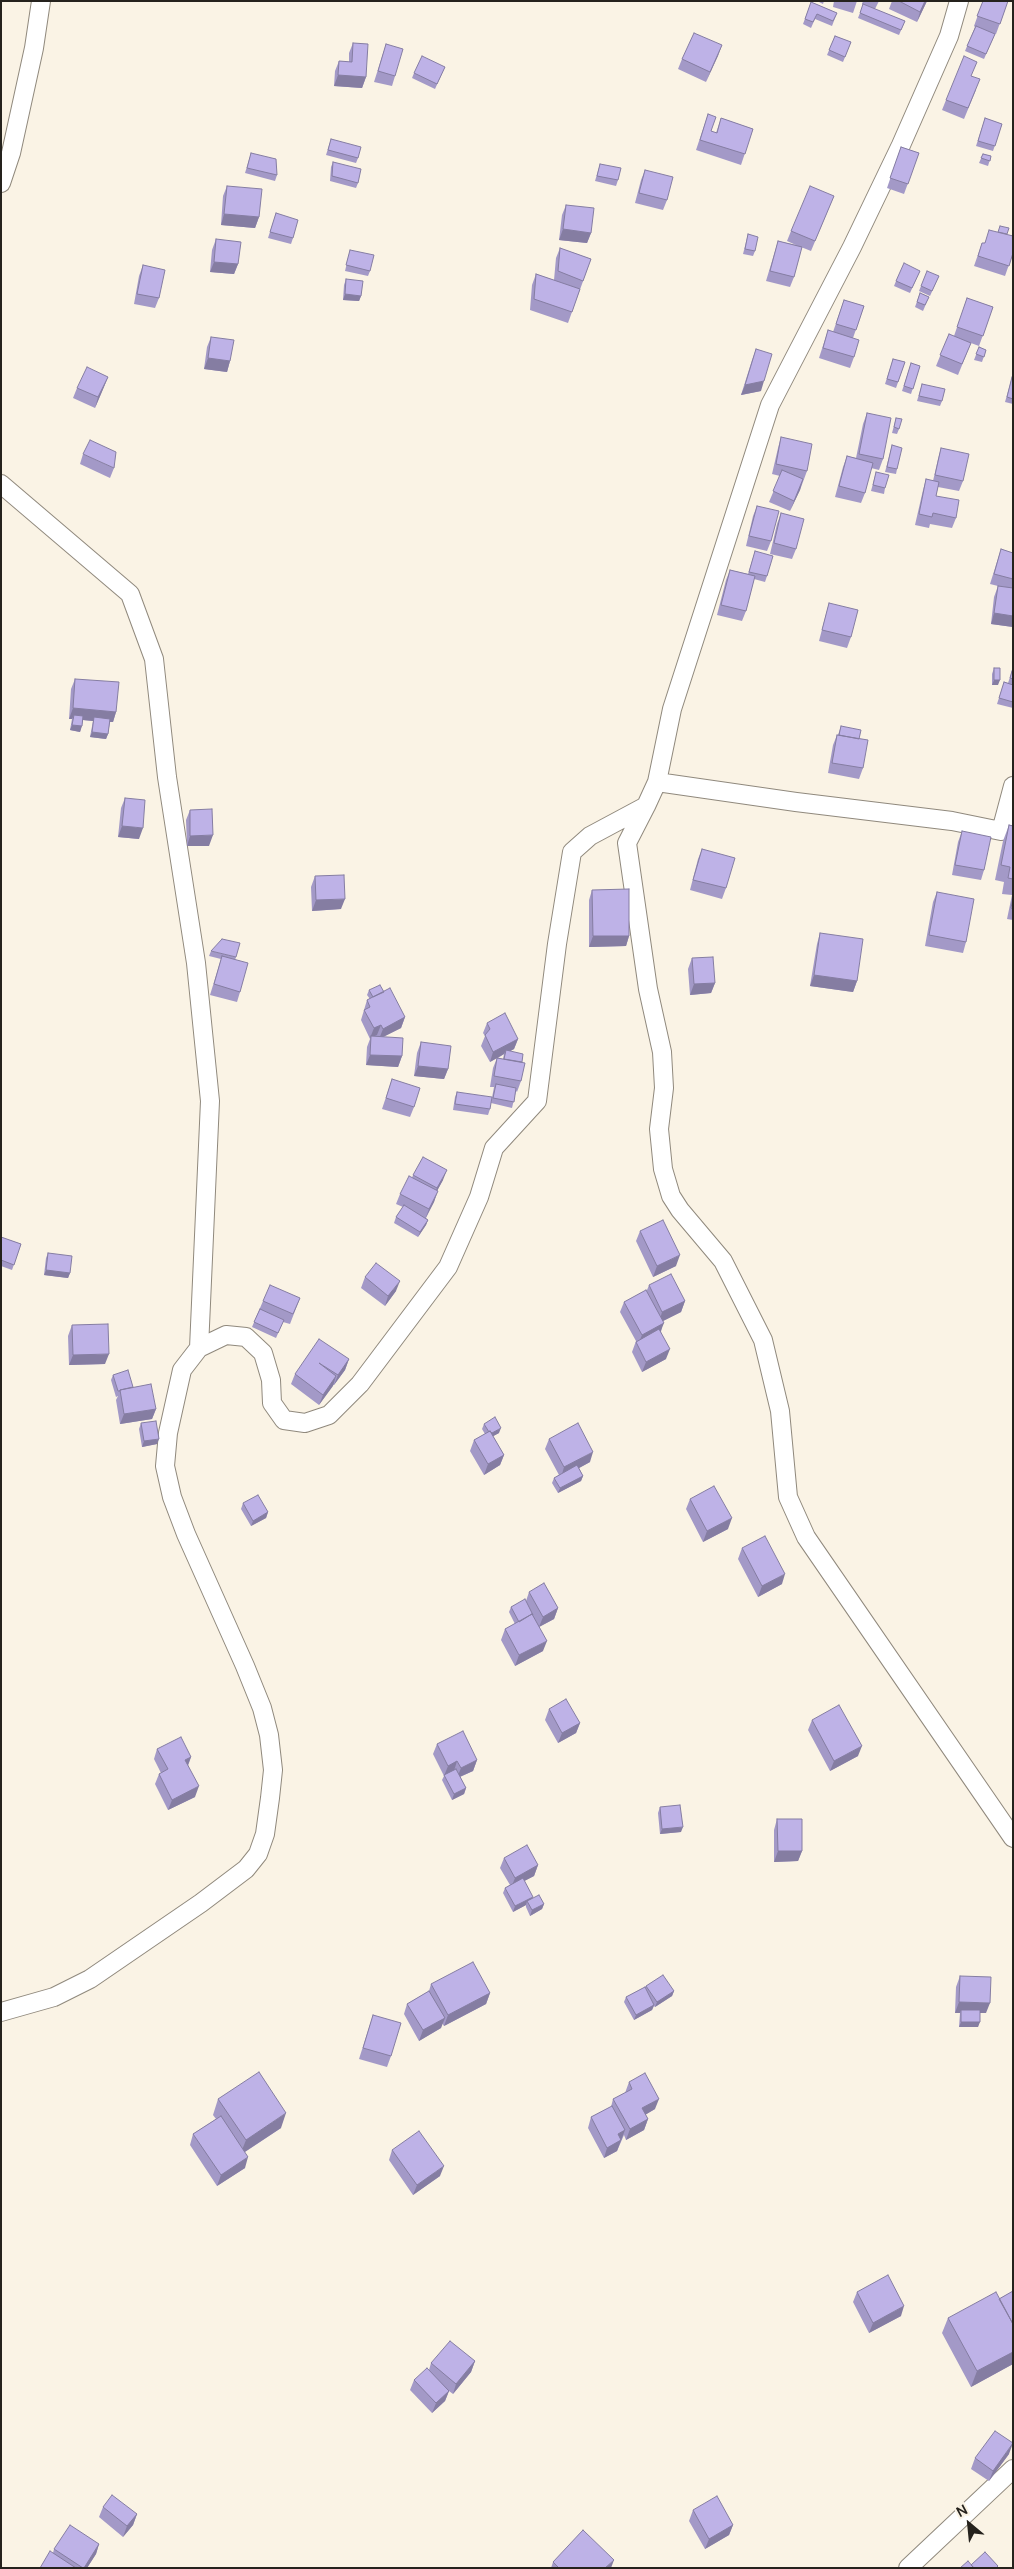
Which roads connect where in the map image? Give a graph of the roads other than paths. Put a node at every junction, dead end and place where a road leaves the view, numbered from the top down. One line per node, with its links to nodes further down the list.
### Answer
1 (40, 1): 3 (street)
2 (959, 1): 5 (street)
3 (1, 183)
4 (1, 484): 8 (street)
5 (657, 782): 6 (street); 7 (street)
6 (1013, 786)
7 (646, 806): 8 (street); 9 (street)
8 (199, 1348): 10 (street)
9 (1013, 1838)
10 (1, 2012)
11 (1013, 2469): 12 (street)
12 (908, 2568)

